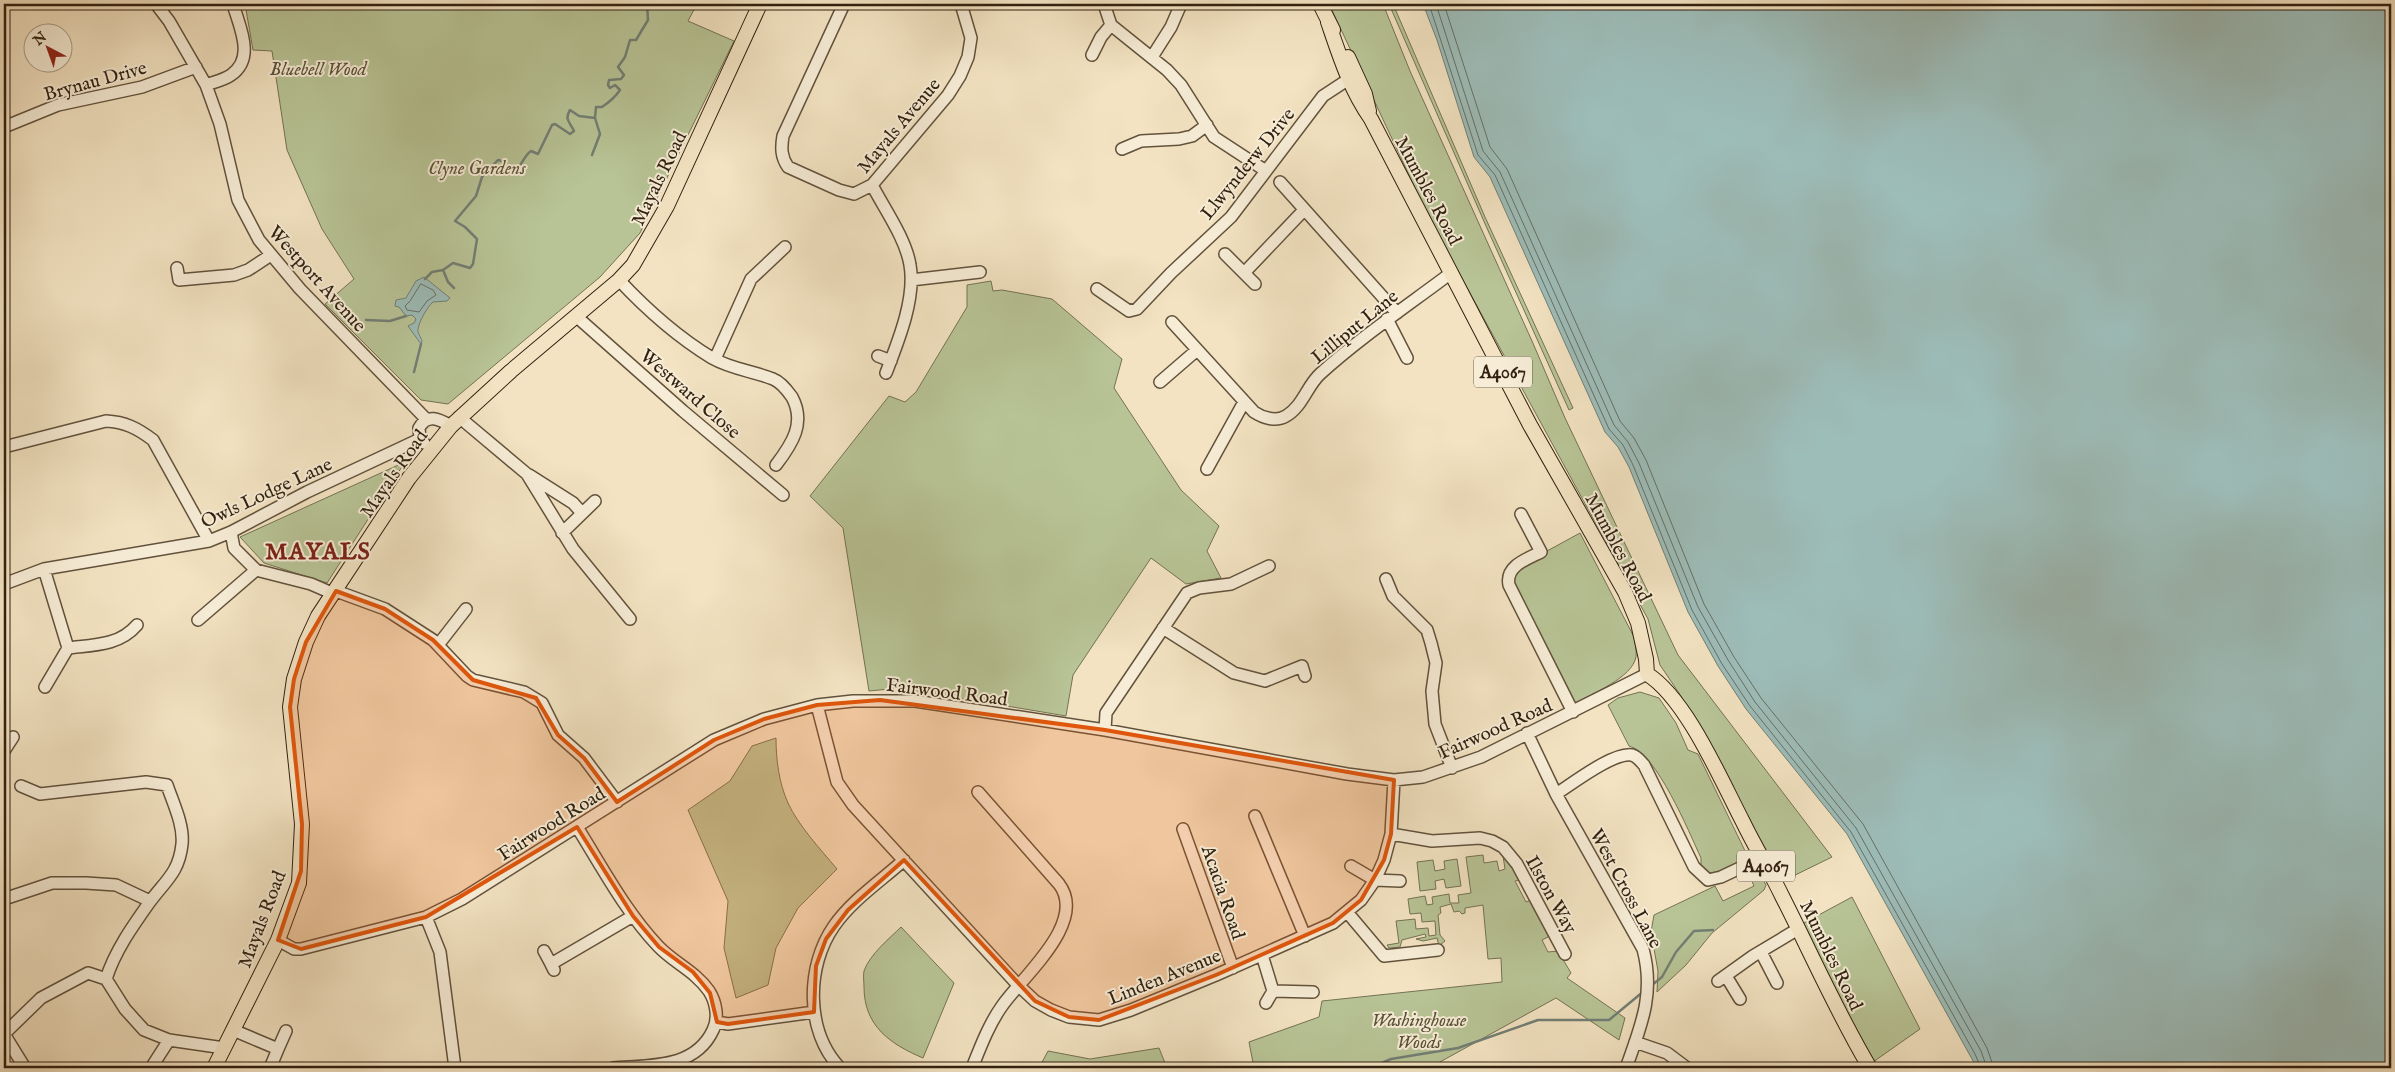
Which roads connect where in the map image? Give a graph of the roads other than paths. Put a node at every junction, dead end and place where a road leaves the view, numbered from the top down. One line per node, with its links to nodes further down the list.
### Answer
1 (156, 4): 12 (street, Westport Avenue)
2 (233, 4): 14 (street)
3 (760, 4): 29 (main road, Mayals Road)
4 (844, 4): 20 (street, Mayals Avenue)
5 (961, 4): 20 (street, Mayals Avenue)
6 (1104, 4): 9 (street)
7 (1181, 4): 11 (street)
8 (1320, 4): 13 (main road, Mumbles Road / A4067)
9 (1111, 25): 10 (street); 11 (street)
10 (1092, 55)
11 (1152, 58): 15 (street)
12 (196, 67): 14 (street, Westport Avenue); 16 (street, Brynau Drive)
13 (1353, 76): 18 (street, Llwynderw Drive); 28 (main road, Mumbles Road / A4067)
14 (206, 85): 24 (street, Westport Avenue)
15 (1207, 125): 17 (street); 18 (street)
16 (4, 127)
17 (1122, 149)
18 (1266, 171): 32 (street, Llwynderw Drive)
19 (1280, 182): 21 (street)
20 (872, 185): 30 (street)
21 (1304, 210): 27 (street); 33 (street)
22 (785, 247): 39 (street)
23 (1225, 254): 27 (street)
24 (271, 255): 25 (street); 44 (street, Westport Avenue)
25 (177, 268)
26 (980, 272): 30 (street)
27 (1244, 273): 31 (street)
28 (1451, 273): 33 (street, Lilliput Lane); 72 (main road, Mumbles Road / A4067)
29 (618, 280): 34 (main road, Mayals Road); 39 (street)
30 (911, 280): 40 (street)
31 (1255, 284)
32 (1097, 289)
33 (1392, 316): 38 (street); 43 (street, Lilliput Lane)
34 (577, 317): 45 (main road, Mayals Road); 52 (street, Westward Close)
35 (1172, 322): 36 (street, Lilliput Lane)
36 (1198, 350): 42 (street); 43 (street, Lilliput Lane)
37 (878, 356): 40 (street)
38 (1407, 358)
39 (715, 359): 49 (street)
40 (891, 361): 41 (street)
41 (886, 373)
42 (1160, 382)
43 (1244, 402): 50 (street)
44 (427, 420): 45 (street); 46 (street)
45 (455, 422): 48 (main road, Mayals Road); 51 (street)
46 (420, 439): 48 (street); 56 (street, Owls Lodge Lane)
47 (4, 447): 58 (street)
48 (431, 449): 64 (main road, Mayals Road)
49 (793, 464)
50 (1207, 469)
51 (527, 474): 54 (street); 57 (street)
52 (783, 495)
53 (596, 501): 54 (street)
54 (582, 513): 57 (street)
55 (1521, 514): 76 (street)
56 (232, 532): 58 (street, Owls Lodge Lane); 61 (street)
57 (562, 532): 66 (street)
58 (209, 541): 60 (street, Owls Lodge Lane)
59 (1269, 566): 69 (street)
60 (44, 568): 63 (street, Owls Lodge Lane); 71 (street)
61 (256, 570): 64 (street); 67 (street)
62 (1386, 580): 81 (street)
63 (4, 584)
64 (335, 592): 70 (street); 103 (main road, Mayals Road)
65 (466, 609): 70 (street)
66 (630, 619)
67 (198, 620)
68 (137, 626): 71 (street)
69 (1163, 628): 73 (street); 77 (street)
70 (438, 645): 86 (street)
71 (68, 648): 74 (street)
72 (1647, 674): 76 (street, Fairwood Road); 91 (main road, Mumbles Road / A4067)
73 (1305, 676)
74 (45, 687)
75 (817, 705): 77 (street, Fairwood Road); 86 (street, Fairwood Road); 92 (street, Linden Avenue)
76 (1573, 712): 78 (street, Fairwood Road)
77 (1104, 730): 82 (street, Fairwood Road)
78 (1526, 733): 81 (street, Fairwood Road); 85 (street, West Cross Lane)
79 (13, 737): 80 (street)
80 (4, 751)
81 (1452, 768): 82 (street, Fairwood Road)
82 (1394, 780): 90 (street, Linden Avenue)
83 (21, 786): 97 (street)
84 (978, 792): 112 (street)
85 (1556, 794): 91 (street); 123 (street, West Cross Lane)
86 (617, 802): 88 (street, Fairwood Road)
87 (1255, 816): 102 (street)
88 (577, 827): 99 (street); 100 (street, Fairwood Road)
89 (1183, 829): 109 (street, Acacia Road)
90 (1391, 834): 94 (street, Linden Avenue); 107 (street, Ilston Way)
91 (1761, 858): 101 (main road, Mumbles Road / A4067)
92 (904, 860): 112 (street, Linden Avenue); 117 (street)
93 (1351, 866): 94 (street)
94 (1375, 880): 95 (street); 98 (street, Linden Avenue)
95 (1400, 881)
96 (4, 899): 97 (street)
97 (150, 901): 110 (street)
98 (1347, 912): 102 (street, Linden Avenue); 104 (street)
99 (633, 916): 105 (street); 118 (street)
100 (426, 918): 103 (street, Fairwood Road); 130 (street)
101 (1798, 929): 106 (street); 136 (main road, Mumbles Road / A4067)
102 (1305, 936): 108 (street, Linden Avenue)
103 (278, 940): 119 (main road, Mayals Road)
104 (1438, 950)
105 (544, 951)
106 (1760, 952): 111 (street); 115 (street)
107 (1565, 954)
108 (1262, 955): 109 (street, Linden Avenue); 113 (street)
109 (1233, 968): 112 (street, Linden Avenue)
110 (106, 979): 121 (street); 122 (street)
111 (1777, 983)
112 (1018, 985): 133 (street)
113 (1273, 991): 114 (street); 116 (street)
114 (1313, 992)
115 (1740, 1000)
116 (1266, 1003)
117 (814, 1012): 118 (street); 132 (street)
118 (717, 1022): 131 (street)
119 (233, 1030): 124 (main road, Mayals Road); 125 (street)
120 (286, 1031): 125 (street)
121 (4, 1034): 126 (street)
122 (169, 1040): 124 (street); 127 (street)
123 (1635, 1042): 134 (street, West Cross Lane); 135 (street)
124 (224, 1048): 128 (main road, Mayals Road)
125 (278, 1049): 129 (street)
126 (25, 1068)
127 (151, 1068)
128 (214, 1068)
129 (270, 1068)
130 (455, 1068)
131 (613, 1068)
132 (840, 1068)
133 (972, 1068)
134 (1625, 1068)
135 (1687, 1068)
136 (1870, 1068)

